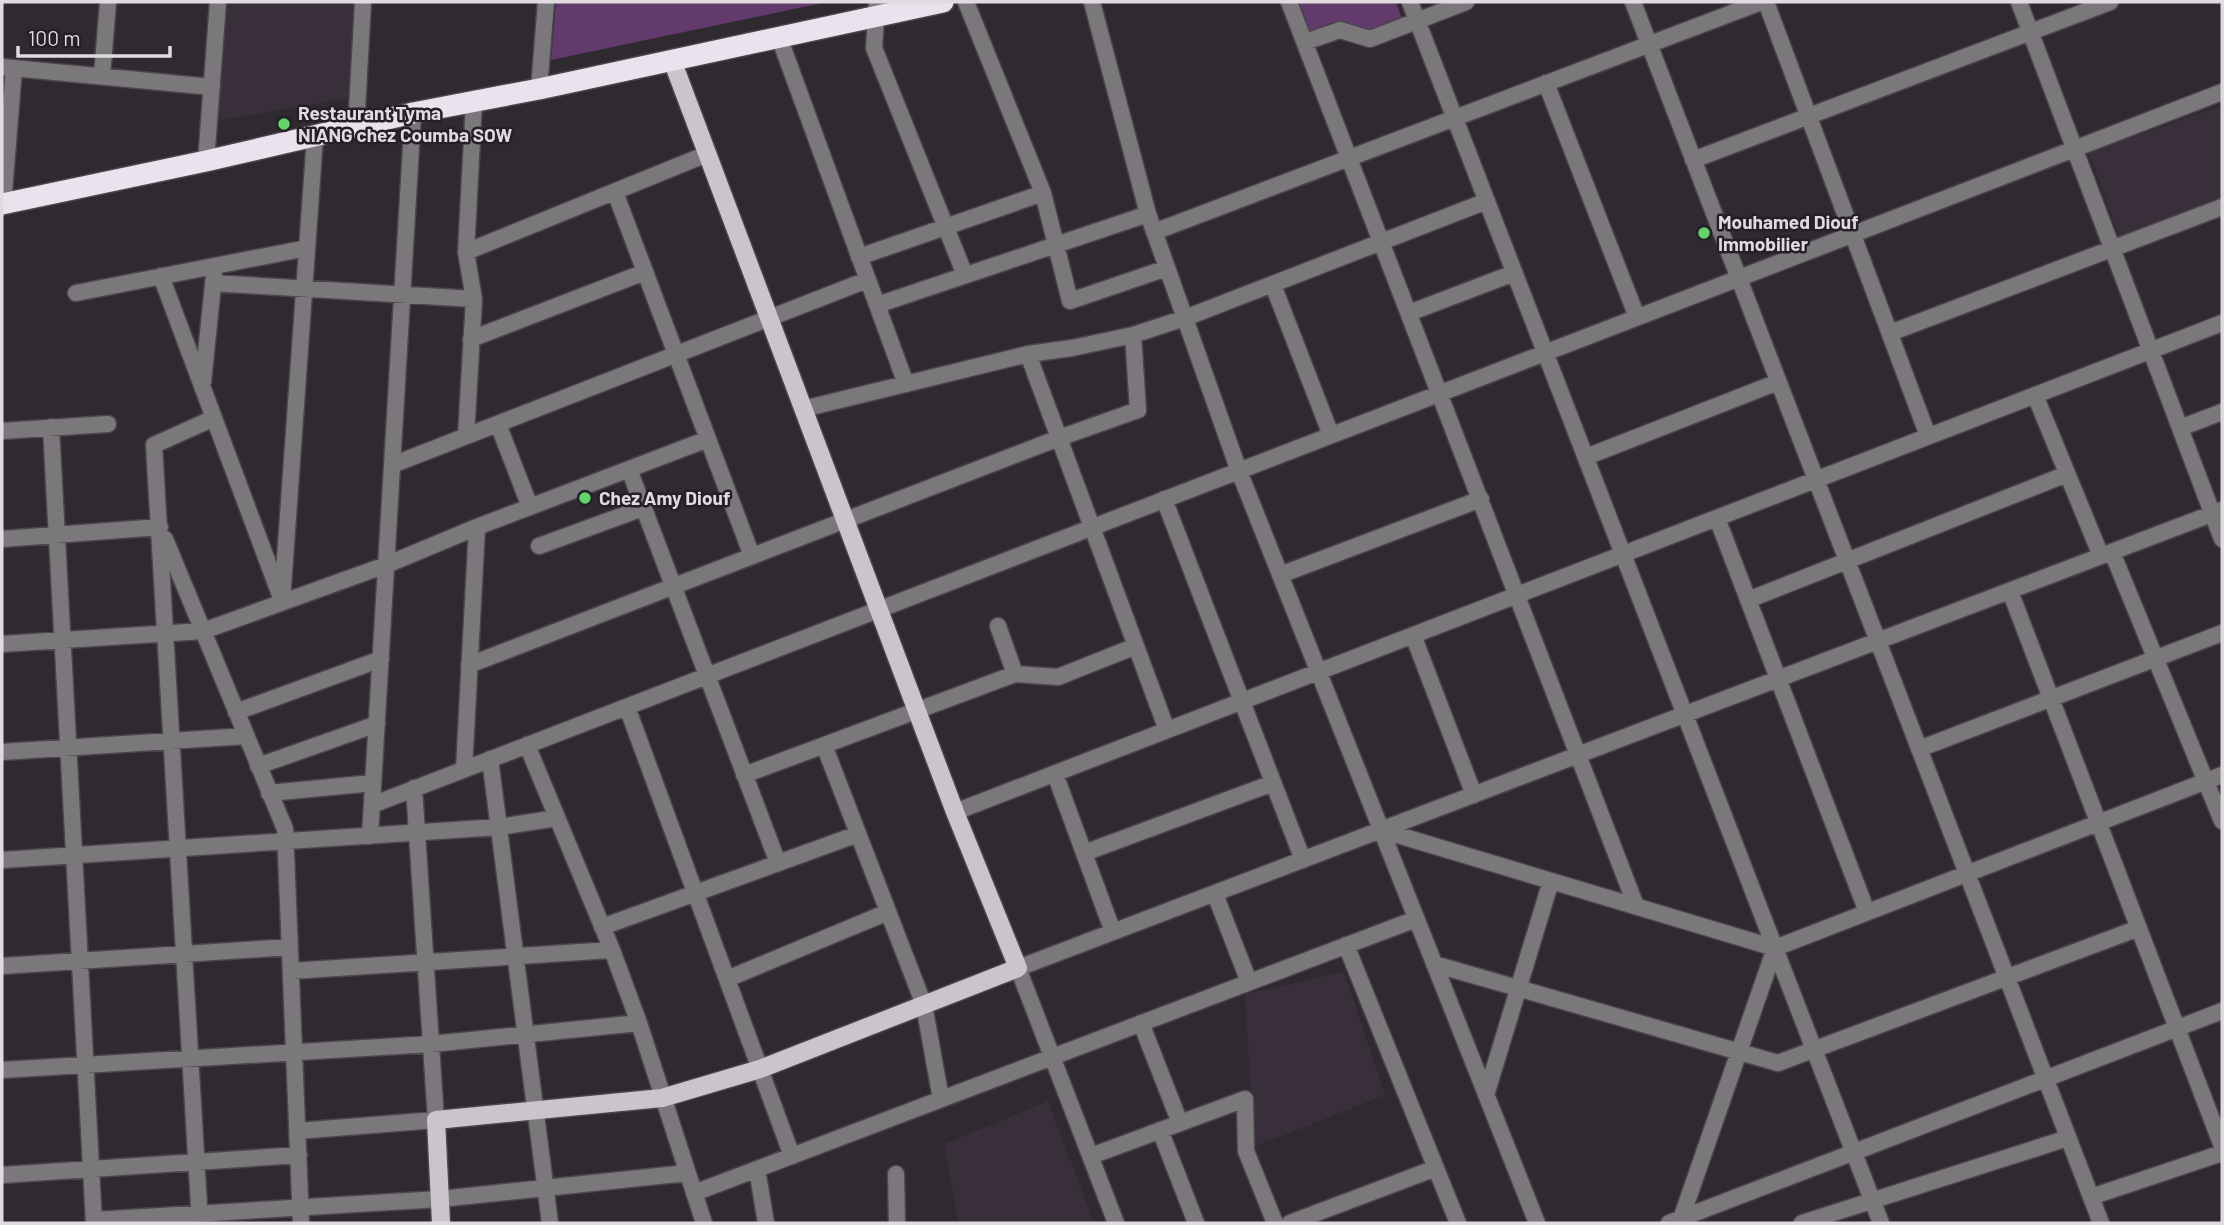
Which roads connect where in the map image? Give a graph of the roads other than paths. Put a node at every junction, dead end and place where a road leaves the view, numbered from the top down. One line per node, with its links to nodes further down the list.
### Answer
1 (108, 2): 24 (street)
2 (218, 2): 26 (street)
3 (363, 2): 33 (street)
4 (546, 2): 27 (street)
5 (943, 2): 16 (highway)
6 (966, 2): 41 (street)
7 (1092, 2): 45 (street)
8 (1289, 2): 20 (street)
9 (1410, 2): 17 (street)
10 (1466, 2): 17 (street)
11 (1633, 2): 21 (street)
12 (1763, 2): 21 (street); 31 (street)
13 (2019, 2): 18 (street)
14 (2110, 2): 15 (street)
15 (2093, 5): 18 (street)
16 (876, 9): 19 (highway); 46 (street)
17 (1417, 21): 20 (street); 32 (street)
18 (2030, 32): 31 (street); 35 (street)
19 (779, 37): 22 (highway); 54 (street)
20 (1305, 42): 37 (street)
21 (1649, 44): 25 (street); 38 (street)
22 (672, 60): 27 (highway); 36 (main road)
23 (8, 67): 24 (street); 43 (street)
24 (102, 76): 26 (street)
25 (1546, 83): 32 (street); 71 (street)
26 (212, 87): 39 (street)
27 (539, 89): 29 (highway)
28 (2222, 92): 35 (street)
29 (474, 102): 30 (highway); 53 (street)
30 (414, 113): 33 (highway); 67 (street)
31 (1809, 117): 38 (street); 48 (street)
32 (1455, 118): 37 (street); 42 (street)
33 (356, 128): 34 (highway)
34 (315, 137): 39 (highway); 51 (street)
35 (2074, 149): 48 (street); 52 (street)
36 (707, 154): 40 (street); 72 (main road)
37 (1349, 158): 47 (street); 49 (street)
38 (1693, 160): 61 (street)
39 (206, 161): 43 (highway)
40 (615, 192): 53 (street); 57 (street)
41 (1043, 193): 46 (street); 50 (street)
42 (1487, 201): 49 (street); 58 (street)
43 (2, 204)
44 (2222, 207): 52 (street)
45 (1148, 214): 47 (street); 50 (street)
46 (945, 227): 54 (street); 59 (street)
47 (1154, 232): 56 (street)
48 (1853, 234): 61 (street); 75 (street)
49 (1382, 242): 64 (street); 70 (street)
50 (1056, 245): 56 (street); 59 (street)
51 (307, 248): 55 (street); 65 (street)
52 (2112, 249): 75 (street); 78 (street)
53 (466, 252): 68 (street)
54 (859, 257): 62 (street)
55 (215, 266): 60 (street); 63 (street)
56 (1167, 268): 73 (street)
57 (645, 272): 77 (street); 80 (street)
58 (1514, 273): 70 (street); 79 (street)
59 (965, 275): 69 (street)
60 (161, 276): 66 (street); 84 (street)
61 (1739, 278): 71 (street); 82 (street)
62 (867, 279): 69 (street); 72 (street)
63 (213, 283): 65 (street); 84 (street)
64 (1273, 285): 73 (street); 95 (street)
65 (304, 289): 67 (street); 130 (street)
66 (76, 293)
67 (402, 295): 68 (street); 101 (street)
68 (474, 299): 77 (street)
69 (877, 306): 83 (street)
70 (1409, 313): 85 (street)
71 (1637, 317): 79 (street)
72 (769, 318): 80 (street); 87 (main road)
73 (1185, 318): 76 (street); 103 (street)
74 (2222, 323): 78 (street)
75 (1890, 333): 97 (street)
76 (1133, 335): 81 (street); 98 (street)
77 (471, 339): 96 (street)
78 (2151, 350): 86 (street); 93 (street)
79 (1545, 353): 85 (street); 100 (street)
80 (676, 354): 91 (street); 99 (street)
81 (1028, 354): 83 (street); 98 (street)
82 (1778, 382): 100 (street); 105 (street)
83 (906, 384): 87 (street)
84 (202, 388): 89 (street)
85 (1440, 393): 95 (street); 107 (street)
86 (2035, 395): 97 (street); 104 (street)
87 (803, 409): 112 (main road)
88 (2222, 412): 93 (street)
89 (214, 418): 113 (street); 130 (street)
90 (107, 424): 92 (street)
91 (498, 424): 96 (street); 108 (street)
92 (51, 428): 94 (street); 116 (street)
93 (2180, 428): 110 (street)
94 (2, 431)
95 (1331, 435): 103 (street)
96 (466, 436): 101 (street)
97 (1928, 436): 105 (street)
98 (1059, 438): 112 (street); 115 (street)
99 (708, 439): 102 (street); 122 (street)
100 (1586, 457): 120 (street)
101 (392, 465): 124 (street)
102 (629, 469): 108 (street); 109 (street)
103 (1239, 471): 106 (street); 125 (street)
104 (2067, 474): 121 (street); 123 (street)
105 (1816, 480): 111 (street); 123 (street)
106 (1164, 499): 115 (street); 149 (street)
107 (1480, 499): 125 (street); 128 (street)
108 (530, 507): 114 (street)
109 (643, 508): 119 (street); 126 (street)
110 (2218, 512): 118 (street); 121 (street)
111 (1717, 518): 120 (street); 129 (street)
112 (846, 520): 122 (street); 131 (main road)
113 (160, 527): 116 (street); 133 (street); 134 (street)
114 (477, 527): 124 (street); 143 (street)
115 (1092, 527): 131 (street); 140 (street)
116 (57, 535): 117 (street); 137 (street)
117 (2, 539)
118 (2222, 539)
119 (539, 546)
120 (1623, 554): 128 (street); 153 (street)
121 (2106, 554): 127 (street); 142 (street)
122 (752, 556): 126 (street)
123 (1847, 561): 129 (street); 138 (street)
124 (386, 565): 130 (street); 141 (street)
125 (1280, 575): 144 (street)
126 (673, 587): 143 (street); 146 (street)
127 (2010, 591): 138 (street); 148 (street)
128 (1517, 595): 136 (street); 163 (street)
129 (1748, 600): 147 (street)
130 (282, 601): 133 (street)
131 (879, 609): 146 (street); 151 (main road)
132 (998, 626): 145 (street)
133 (202, 631): 134 (street); 152 (street)
134 (166, 633): 137 (street); 157 (street)
135 (2222, 633): 142 (street)
136 (1413, 635): 144 (street); 175 (street)
137 (62, 640): 139 (street); 160 (street)
138 (1878, 641): 147 (street); 161 (street)
139 (2, 644)
140 (1136, 646): 145 (street); 155 (street)
141 (381, 659): 152 (street); 154 (street)
142 (2156, 659): 148 (street); 170 (street)
143 (469, 665): 166 (street)
144 (1318, 672): 149 (street); 182 (street)
145 (1015, 674): 151 (street)
146 (707, 676): 150 (street); 168 (street)
147 (1778, 679): 153 (street); 199 (street)
148 (2051, 699): 161 (street); 180 (street)
149 (1242, 702): 155 (street); 172 (street)
150 (627, 707): 158 (street); 195 (street)
151 (918, 711): 159 (street); 177 (main road)
152 (236, 712): 156 (street)
153 (1685, 715): 163 (street); 206 (street)
154 (377, 724): 165 (street); 171 (street)
155 (1167, 730): 167 (street)
156 (246, 736): 157 (street); 165 (street)
157 (172, 740): 160 (street); 187 (street)
158 (527, 745): 164 (street); 178 (street)
159 (824, 746): 168 (street); 184 (street)
160 (68, 747): 162 (street); 189 (street)
161 (1919, 749): 193 (street)
162 (2, 752)
163 (1579, 755): 175 (street); 197 (street)
164 (490, 759): 166 (street); 181 (street)
165 (258, 766): 174 (street)
166 (464, 769): 173 (street)
167 (1055, 774): 177 (street); 188 (street)
168 (744, 775): 192 (street)
169 (2222, 775): 170 (street)
170 (2206, 781): 179 (street); 180 (street)
171 (373, 783): 174 (street); 176 (street)
172 (1273, 783): 188 (street); 191 (street)
173 (414, 788): 176 (street); 183 (street)
174 (270, 793): 186 (street)
175 (1474, 795): 182 (street)
176 (372, 805): 185 (street)
177 (956, 812): 214 (main road)
178 (557, 818): 181 (street); 201 (street)
179 (2222, 821)
180 (2099, 822): 193 (street); 202 (street)
181 (499, 827): 183 (street); 209 (street)
182 (1381, 830): 191 (street); 194 (street); 200 (street)
183 (417, 833): 185 (street); 211 (street)
184 (858, 834): 192 (street); 198 (street)
185 (370, 836): 186 (street)
186 (285, 841): 187 (street); 205 (street)
187 (178, 848): 189 (street); 208 (street)
188 (1084, 853): 203 (street)
189 (74, 855): 190 (street); 210 (street)
190 (2, 860)
191 (1303, 860): 196 (street)
192 (778, 863): 195 (street)
193 (1967, 873): 199 (street); 216 (street)
194 (1551, 881): 197 (street); 219 (street)
195 (695, 893): 201 (street); 217 (street)
196 (1215, 894): 203 (street); 218 (street)
197 (1636, 906): 206 (street)
198 (888, 912): 217 (street); 220 (street)
199 (1867, 912): 206 (street)
200 (1416, 919): 204 (street); 212 (street)
201 (602, 927): 207 (street)
202 (2139, 928): 216 (street); 224 (street)
203 (1113, 932): 214 (street)
204 (1346, 945): 218 (street); 252 (street)
205 (290, 947): 208 (street); 215 (street)
206 (1775, 948): 227 (street); 228 (street)
207 (612, 950): 209 (street); 222 (street)
208 (185, 954): 210 (street); 231 (street)
209 (515, 957): 211 (street); 225 (street)
210 (80, 961): 213 (street); 232 (street)
211 (426, 963): 215 (street); 226 (street)
212 (1434, 964): 219 (street); 236 (street)
213 (2, 966)
214 (1018, 968): 220 (main road); 230 (street)
215 (291, 971): 229 (street)
216 (2007, 977): 227 (street); 235 (street)
217 (727, 979): 233 (street)
218 (1249, 982): 223 (street)
219 (1518, 988): 228 (street); 236 (street)
220 (924, 1005): 233 (main road); 238 (street)
221 (2222, 1012): 224 (street)
222 (639, 1023): 225 (street); 237 (street)
223 (1141, 1023): 230 (street); 241 (street)
224 (2177, 1029): 235 (street); 245 (street)
225 (526, 1034): 226 (street); 239 (street)
226 (431, 1044): 229 (street); 240 (street)
227 (1814, 1050): 228 (street); 246 (street)
228 (1739, 1051): 266 (street)
229 (294, 1052): 231 (street); 243 (street)
230 (1053, 1056): 238 (street); 250 (street)
231 (191, 1058): 232 (street); 251 (street)
232 (86, 1065): 234 (street); 253 (street)
233 (760, 1069): 237 (main road); 249 (street)
234 (2, 1070)
235 (2046, 1079): 244 (street); 246 (street)
236 (1486, 1095): 277 (street)
237 (662, 1098): 239 (main road); 255 (street)
238 (941, 1099): 249 (street)
239 (536, 1110): 240 (main road); 258 (street)
240 (436, 1120): 243 (street); 261 (main road)
241 (1180, 1123): 242 (street); 274 (street)
242 (1160, 1130): 250 (street); 273 (street)
243 (297, 1132): 248 (street)
244 (2068, 1138): 260 (street); 262 (street)
245 (2222, 1146)
246 (1853, 1152): 262 (street); 266 (street)
247 (2222, 1153): 260 (street)
248 (299, 1155): 251 (street); 263 (street)
249 (792, 1156): 254 (street)
250 (1091, 1156): 272 (street)
251 (197, 1162): 253 (street); 264 (street)
252 (1436, 1168): 275 (street); 276 (street)
253 (92, 1169): 257 (street); 265 (street)
254 (757, 1169): 259 (street); 270 (street)
255 (687, 1172): 258 (street); 259 (street)
256 (896, 1174): 271 (street)
257 (2, 1175)
258 (545, 1187): 261 (street); 268 (street)
259 (694, 1193): 269 (street)
260 (2091, 1197): 280 (street)
261 (440, 1199): 263 (street); 267 (main road)
262 (1872, 1201): 278 (street); 279 (street)
263 (301, 1215): 264 (street)
264 (200, 1218): 265 (street)
265 (94, 1222)
266 (1677, 1222)
267 (441, 1223)
268 (550, 1223)
269 (704, 1223)
270 (766, 1223)
271 (897, 1223)
272 (1116, 1223)
273 (1196, 1223)
274 (1275, 1223)
275 (1290, 1223)
276 (1458, 1223)
277 (1536, 1223)
278 (1802, 1223)
279 (1881, 1223)
280 (2101, 1223)

